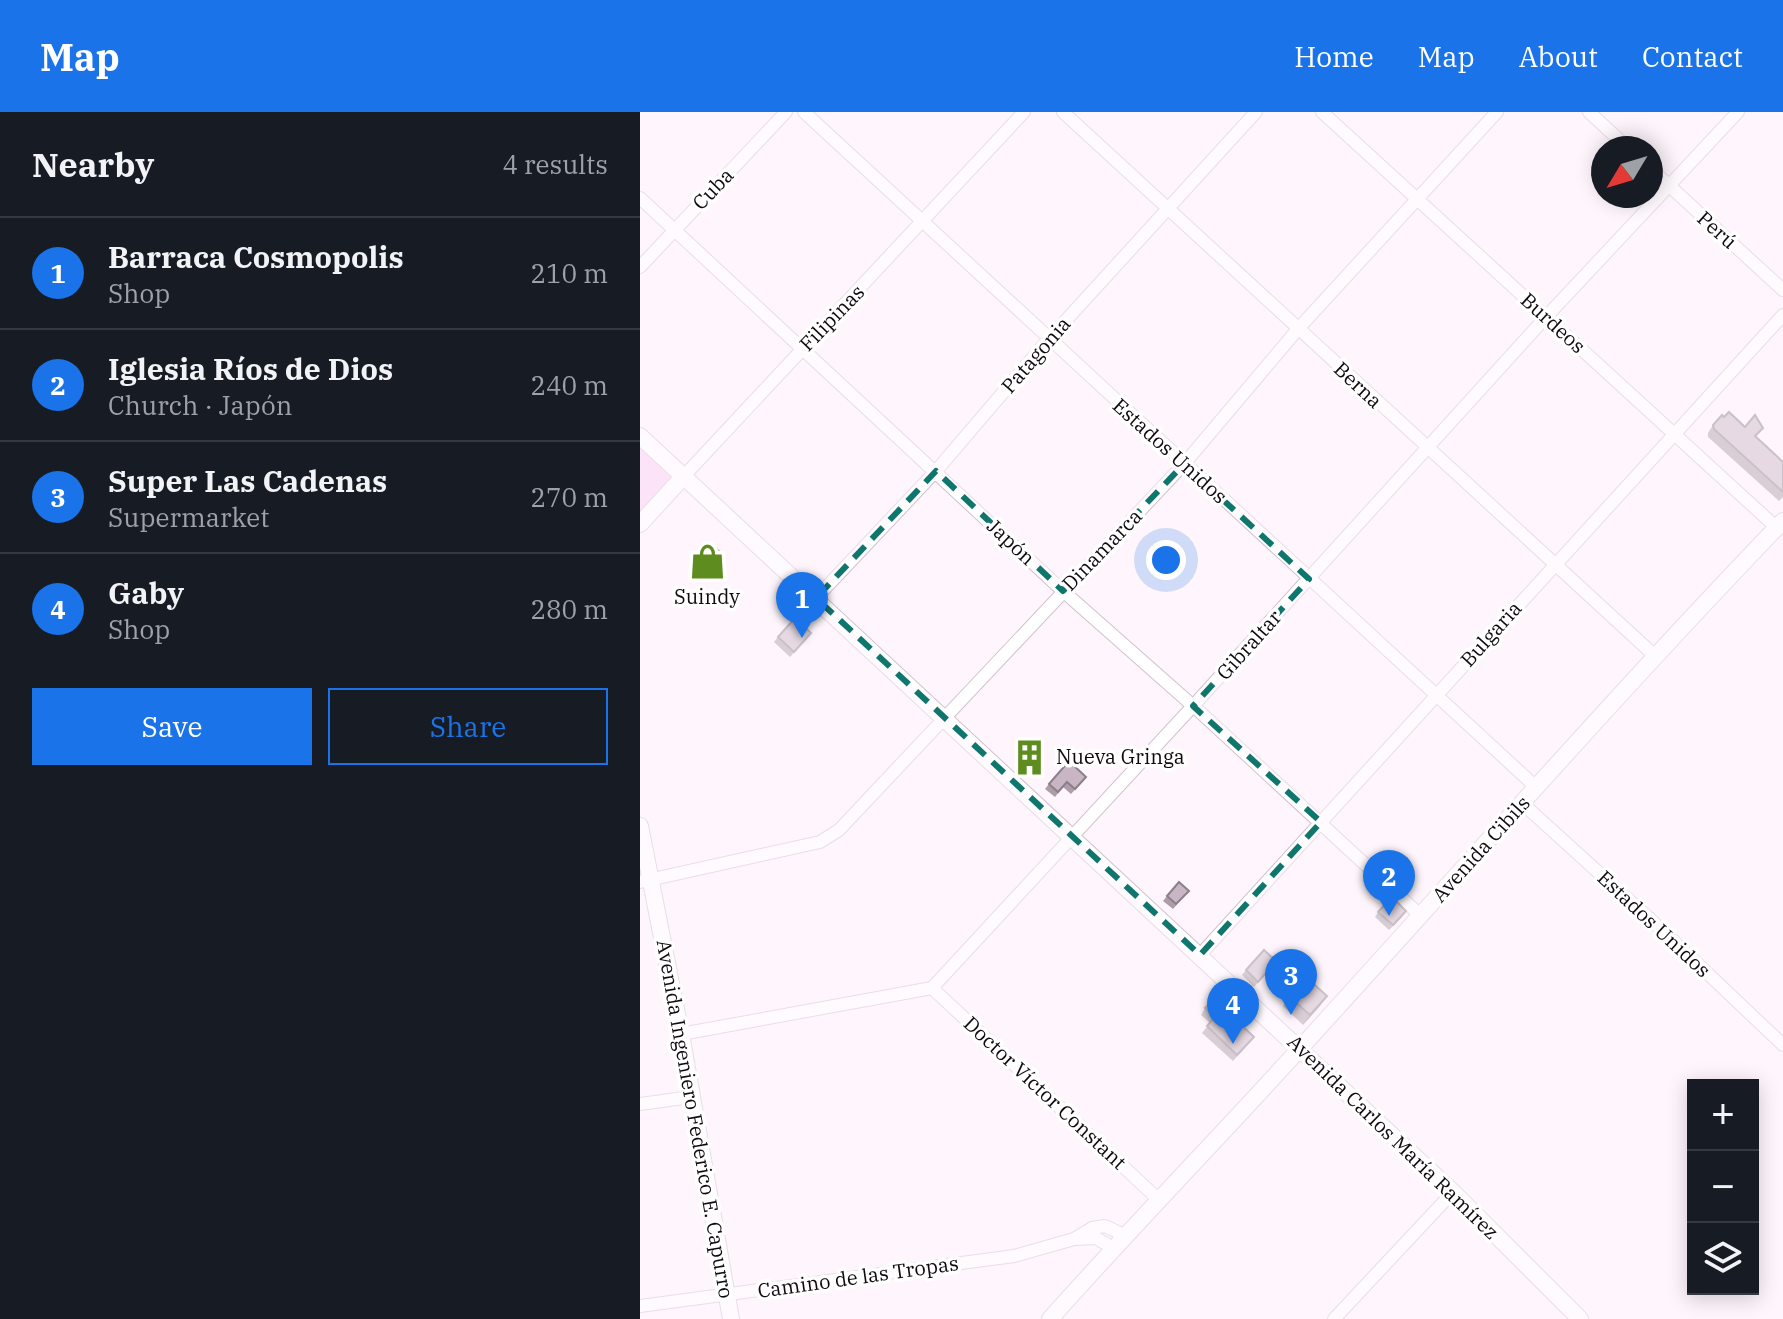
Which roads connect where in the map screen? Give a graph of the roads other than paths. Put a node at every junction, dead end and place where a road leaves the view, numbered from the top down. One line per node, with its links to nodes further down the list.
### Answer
1 (786, 112): 17 (street, Cuba)
2 (804, 112): 16 (street, Estados Unidos)
3 (1024, 112): 16 (street, Filipinas)
4 (1063, 112): 15 (street, Berna)
5 (1256, 112): 15 (street, Patagonia)
6 (1322, 112): 14 (street, Burdeos)
7 (1497, 112): 14 (street, Dinamarca)
8 (1589, 112): 10 (street)
9 (1738, 112): 12 (street, Gibraltar)
10 (1615, 136)
11 (1663, 180): 12 (street, Perú)
12 (1669, 186): 19 (street, Perú); 21 (street, Gibraltar)
13 (640, 198): 17 (street, Japón)
14 (1419, 199): 21 (street, Burdeos); 22 (street, Dinamarca)
15 (1167, 208): 22 (street, Berna); 23 (street, Patagonia)
16 (923, 223): 23 (street, Estados Unidos); 24 (street, Filipinas)
17 (674, 230): 18 (street, Cuba); 24 (street, Japón)
18 (640, 267)
19 (1783, 290)
20 (1783, 315): 25 (street, Bulgaria)
21 (1546, 317): 25 (street, Burdeos); 27 (street, Gibraltar)
22 (1298, 329): 27 (street, Berna); 28 (street, Dinamarca)
23 (1048, 340): 28 (street, Estados Unidos); 29 (street, Patagonia)
24 (803, 348): 29 (street, Japón); 30 (street, Filipinas)
25 (1674, 433): 32 (street, Burdeos); 33 (street, Bulgaria)
26 (640, 436): 30 (street, Avenida Carlos María Ramírez)
27 (1427, 447): 33 (street, Berna); 34 (street, Gibraltar)
28 (1184, 464): 34 (street, Estados Unidos); 35 (street, Dinamarca)
29 (936, 471): 35 (street, Japón); 36 (street, Patagonia)
30 (684, 476): 31 (street, Filipinas); 36 (street, Avenida Carlos María Ramírez)
31 (640, 524)
32 (1781, 527): 37 (street, Avenida Cibils)
33 (1555, 564): 37 (street, Berna); 38 (street, Bulgaria)
34 (1309, 579): 38 (street, Estados Unidos); 39 (street, Gibraltar)
35 (1063, 591): 39 (street, Japón); 40 (street, Dinamarca)
36 (816, 598): 40 (street, Avenida Carlos María Ramírez)
37 (1655, 656): 41 (street, Avenida Cibils)
38 (1437, 694): 41 (street, Estados Unidos); 43 (street, Bulgaria)
39 (1193, 706): 43 (street, Japón); 45 (street, Gibraltar)
40 (945, 719): 45 (street, Avenida Carlos María Ramírez); 46 (street, Dinamarca)
41 (1537, 788): 42 (street, Avenida Cibils)
42 (1523, 804): 47 (street, Avenida Cibils); 51 (street, Estados Unidos)
43 (1321, 822): 47 (street, Japón); 48 (street, Bulgaria)
44 (640, 826): 46 (street, Avenida Ingeniero Federico E. Capurro)
45 (1071, 838): 48 (street, Avenida Carlos María Ramírez); 49 (street, Gibraltar)
46 (645, 881): 50 (street, Avenida Ingeniero Federico E. Capurro)
47 (1421, 916): 52 (street, Avenida Cibils)
48 (1200, 955): 52 (street, Avenida Carlos María Ramírez)
49 (932, 988): 50 (street); 56 (street, Doctor Víctor Constant)
50 (681, 1034): 53 (street, Avenida Ingeniero Federico E. Capurro)
51 (1783, 1045)
52 (1300, 1049): 55 (street, Avenida Carlos María Ramírez); 56 (street, Avenida Cibils)
53 (691, 1097): 54 (street); 58 (street, Avenida Ingeniero Federico E. Capurro)
54 (640, 1104)
55 (1453, 1192): 62 (street); 63 (street, Avenida Carlos María Ramírez)
56 (1158, 1199): 57 (street, Avenida Cibils)
57 (1119, 1241): 58 (street, Camino de las Tropas); 61 (street, Avenida Cibils)
58 (727, 1295): 59 (street, Camino de las Tropas); 60 (street, Avenida Ingeniero Federico E. Capurro)
59 (640, 1306)
60 (731, 1319)
61 (1050, 1319)
62 (1334, 1319)
63 (1580, 1319)

